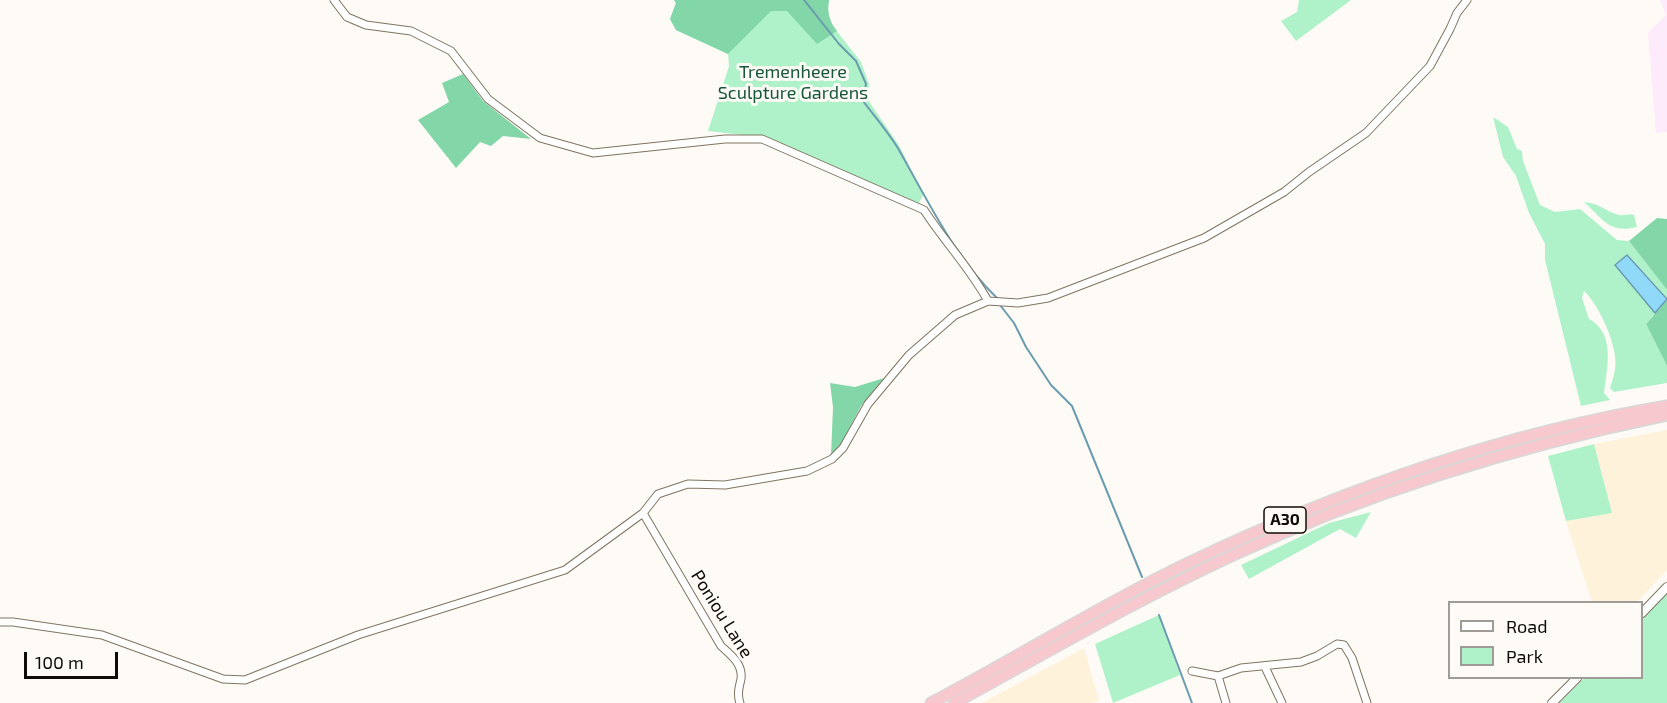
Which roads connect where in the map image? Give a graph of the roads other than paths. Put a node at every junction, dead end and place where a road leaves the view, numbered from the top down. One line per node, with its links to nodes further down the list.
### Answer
1 (334, 0): 3 (street)
2 (1467, 0): 3 (street)
3 (988, 301): 6 (street)
4 (1667, 406): 15 (highway, A30)
5 (1667, 415): 16 (highway, A30)
6 (643, 513): 9 (street); 14 (street, Poniou Lane)
7 (1667, 587): 8 (street)
8 (1643, 611)
9 (0, 622)
10 (1265, 667): 12 (street); 18 (street); 19 (street)
11 (1192, 671): 12 (street)
12 (1218, 676): 17 (street)
13 (1576, 679): 20 (street)
14 (740, 703)
15 (931, 703)
16 (954, 703)
17 (1226, 703)
18 (1282, 703)
19 (1367, 703)
20 (1551, 703)

